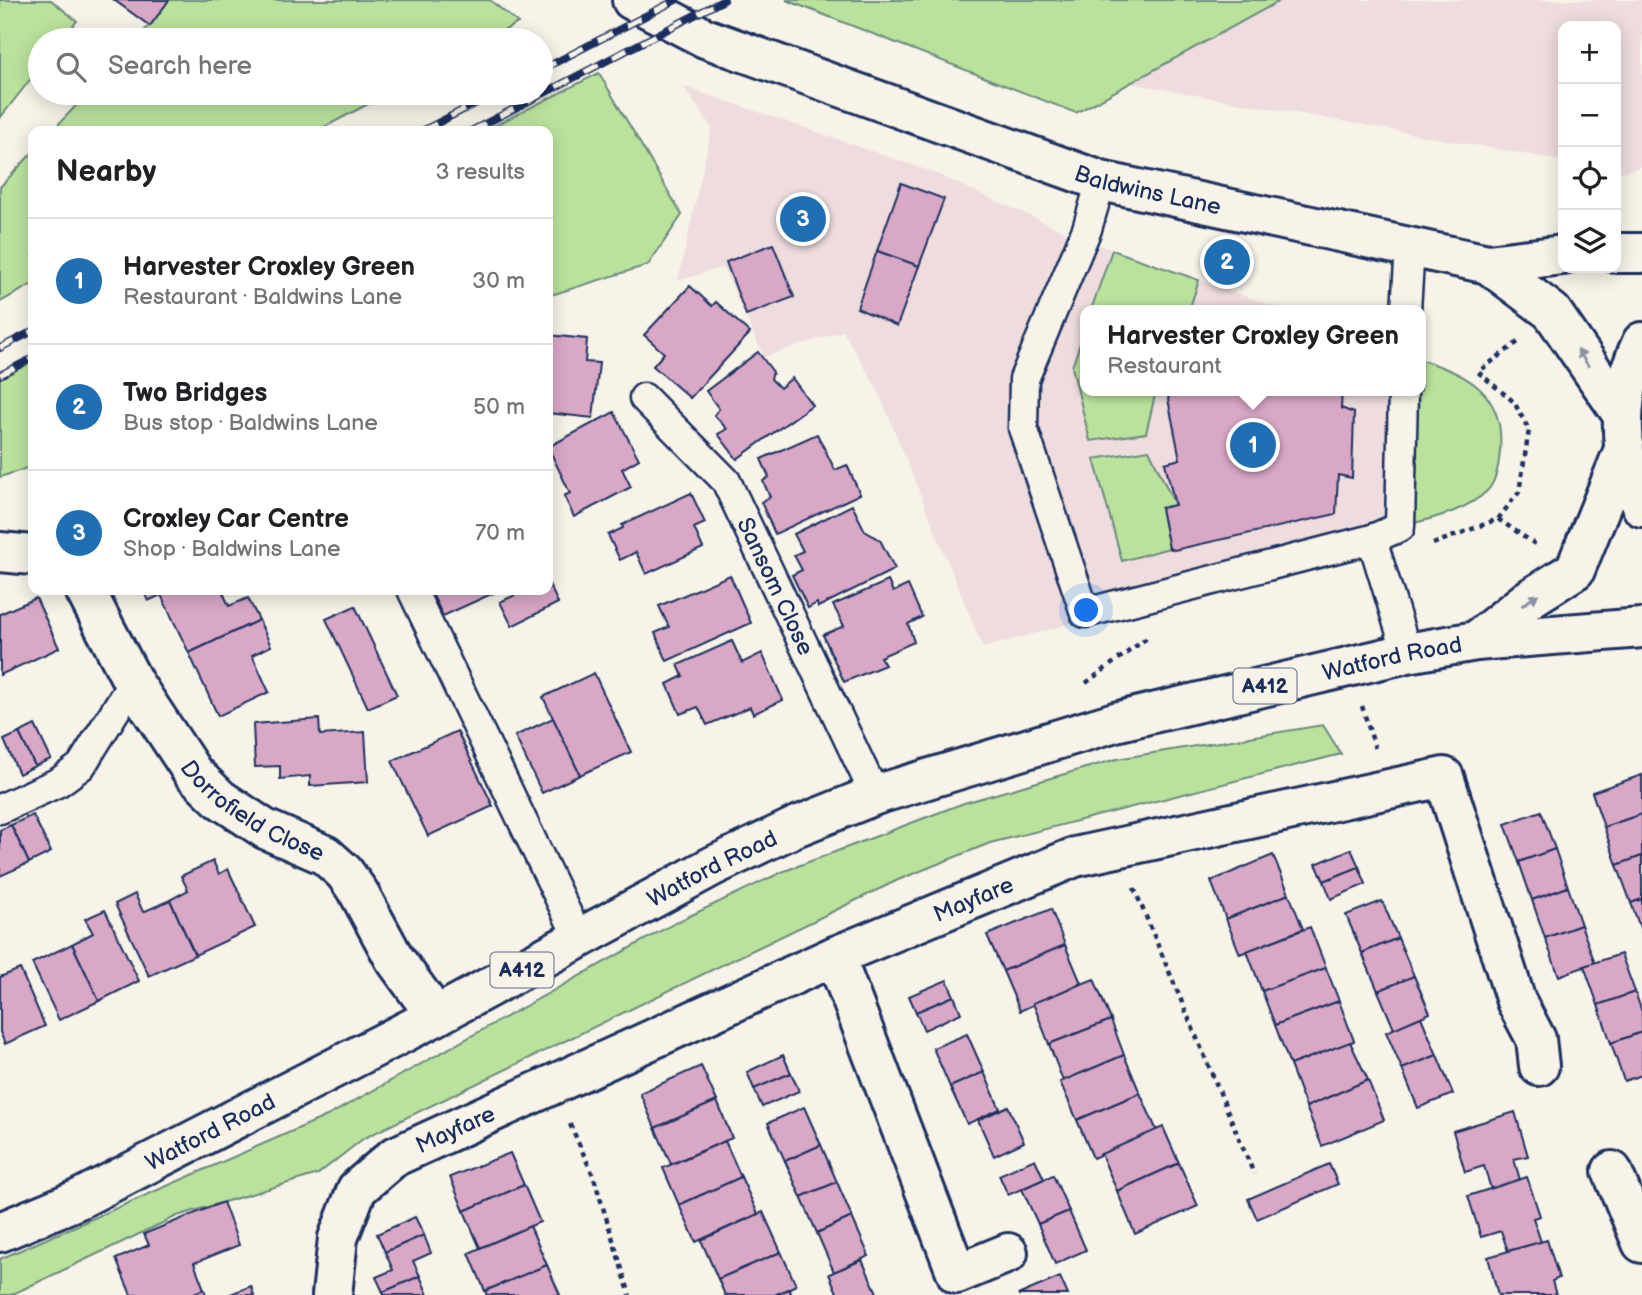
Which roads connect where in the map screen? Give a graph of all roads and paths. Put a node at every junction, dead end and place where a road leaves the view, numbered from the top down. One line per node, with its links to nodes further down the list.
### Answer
1 (632, 0): 2 (street, Baldwins Lane)
2 (1101, 181): 3 (street, Baldwins Lane); 17 (lane)
3 (1410, 247): 7 (street, Baldwins Lane); 8 (lane)
4 (1621, 253): 5 (street)
5 (1642, 253)
6 (1558, 255): 7 (street)
7 (1488, 264): 13 (street, Baldwins Lane, one-way to 7)
8 (1406, 305)
9 (1642, 342): 13 (street, A412)
10 (1478, 372): 17 (path)
11 (1403, 396): 17 (lane)
12 (644, 398): 29 (lane, Sansom Close)
13 (1622, 414): 14 (street, A412)
14 (1623, 452): 15 (street, A412); 23 (street, Watford Road / A412, one-way to 14)
15 (1642, 507)
16 (0, 552): 18 (street)
17 (1377, 552): 24 (lane)
18 (28, 555)
19 (88, 595): 26 (street, Dorrofield Close)
20 (414, 595): 32 (lane)
21 (1642, 628): 23 (street, Watford Road / A412)
22 (1151, 636): 27 (path)
23 (1476, 641): 24 (street, Watford Road / A412)
24 (1407, 653): 25 (street, Watford Road / A412)
25 (1350, 665): 27 (street, Watford Road / A412); 28 (path)
26 (133, 682): 30 (lane); 34 (street, Dorrofield Close)
27 (1056, 739): 29 (street, Watford Road / A412)
28 (1387, 789): 31 (street, Mayfare); 35 (street, Mayfare)
29 (875, 795): 32 (street, Watford Road / A412)
30 (0, 808)
31 (1124, 847): 33 (street, Mayfare); 38 (path)
32 (579, 939): 34 (street, Watford Road / A412)
33 (835, 956): 36 (street, Mayfare); 41 (street)
34 (436, 1016): 39 (street, Watford Road / A412)
35 (1539, 1066)
36 (552, 1085): 42 (street, Mayfare); 43 (path)
37 (1612, 1171): 40 (street)
38 (1254, 1174)
39 (0, 1232)
40 (1642, 1243)
41 (1008, 1252)
42 (332, 1295)
43 (630, 1295)

